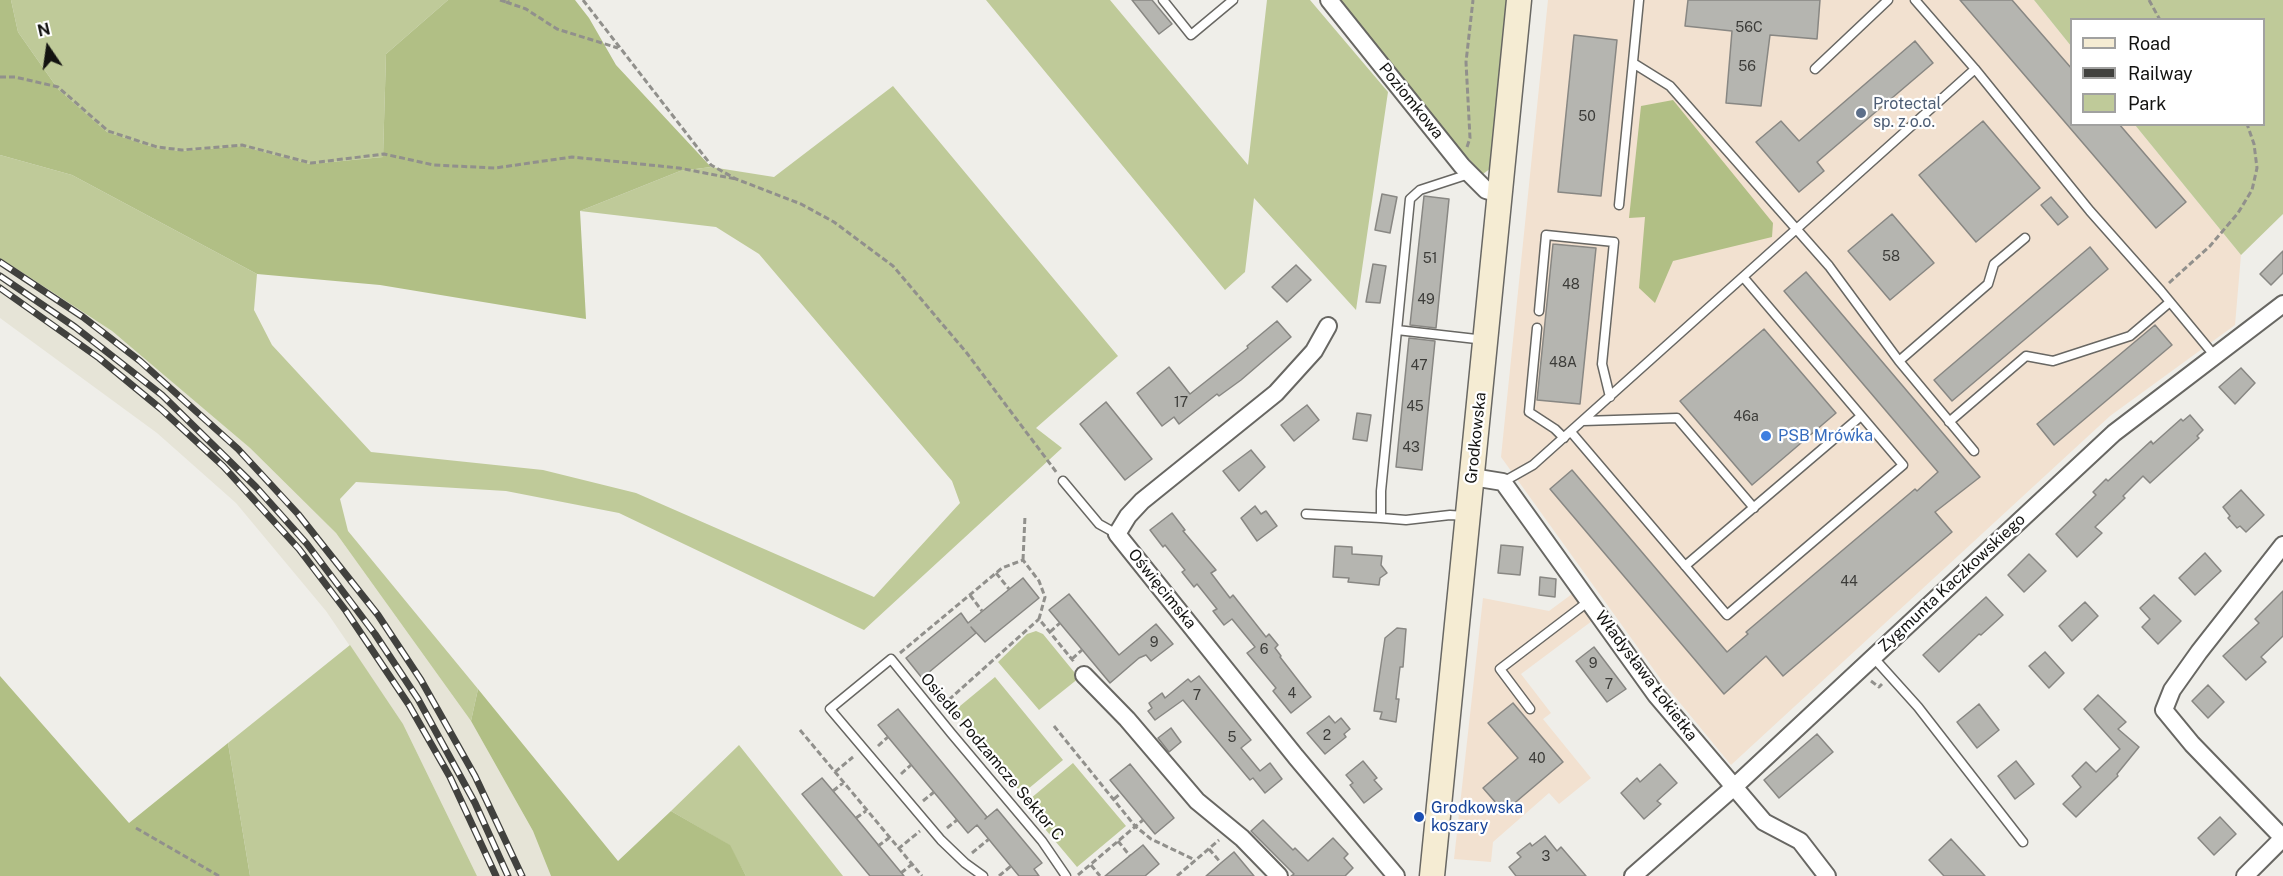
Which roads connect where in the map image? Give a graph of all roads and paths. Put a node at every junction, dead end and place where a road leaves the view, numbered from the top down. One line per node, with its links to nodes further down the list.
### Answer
1 (500, 0): 12 (path)
2 (583, 0): 15 (path)
3 (1163, 0): 4 (lane)
4 (1233, 0)
5 (1329, 0): 21 (street, Poziomkowa)
6 (1473, 0): 21 (path)
7 (1519, 0): 23 (main road, Grodkowska)
8 (1628, 0): 13 (lane)
9 (1888, 0): 17 (lane)
10 (1915, 0): 18 (lane)
11 (2149, 0): 14 (path)
12 (508, 1): 15 (path)
13 (1639, 1): 16 (lane)
14 (2159, 18)
15 (620, 49): 22 (path)
16 (1633, 63): 24 (lane); 25 (lane)
17 (1815, 69)
18 (1975, 69): 25 (lane); 28 (lane)
19 (0, 76): 22 (path)
20 (2248, 126): 28 (path)
21 (1466, 170): 23 (street, Poziomkowa); 34 (lane)
22 (736, 179): 45 (path)
23 (1499, 194): 35 (main road, Grodkowska)
24 (1619, 205)
25 (1796, 229): 27 (lane); 37 (lane)
26 (2025, 238): 37 (lane)
27 (1744, 278): 38 (lane); 39 (lane)
28 (2161, 291): 29 (lane)
29 (2170, 302): 36 (lane); 41 (lane)
30 (2283, 304): 36 (street, Zygmunta Kaczkowskiego)
31 (1539, 311): 38 (lane)
32 (1328, 326): 52 (street, Oświęcimska)
33 (1537, 328): 42 (lane)
34 (1397, 330): 35 (lane); 51 (lane)
35 (1485, 340): 44 (main road, Grodkowska)
36 (2214, 355): 65 (street, Zygmunta Kaczkowskiego)
37 (1899, 361): 41 (lane)
38 (1610, 396): 40 (lane)
39 (1861, 416): 47 (lane); 55 (lane)
40 (1583, 421): 42 (lane); 47 (lane)
41 (1950, 422): 43 (lane)
42 (1567, 435): 46 (lane); 55 (lane)
43 (1974, 451)
44 (1472, 477): 46 (street); 50 (main road, Grodkowska)
45 (1063, 481): 52 (lane)
46 (1503, 482): 59 (street, Władysława Łokietka)
47 (1754, 508): 55 (lane)
48 (1306, 514): 51 (lane)
49 (1025, 516): 54 (path)
50 (1468, 516): 51 (lane); 115 (main road, Grodkowska)
51 (1381, 518)
52 (1117, 534): 114 (street, Oświęcimska)
53 (2283, 545): 88 (street)
54 (1023, 560): 56 (path); 61 (path)
55 (1685, 566)
56 (996, 573): 57 (path); 58 (path)
57 (1009, 589)
58 (970, 595): 60 (path); 67 (path)
59 (1589, 601): 69 (lane); 76 (street, Władysława Łokietka)
60 (982, 611)
61 (1039, 619): 63 (path); 70 (path)
62 (1060, 623): 63 (path)
63 (1050, 632): 66 (path)
64 (1082, 650): 66 (path)
65 (1873, 657): 76 (street, Zygmunta Kaczkowskiego); 91 (lane)
66 (1072, 659): 68 (path)
67 (891, 660): 70 (lane, Osiedle Podzamcze Sektor C); 73 (lane)
68 (1084, 675): 86 (street)
69 (1530, 709)
70 (935, 713): 108 (lane, Osiedle Podzamcze Sektor C)
71 (1054, 726): 79 (path)
72 (800, 730): 74 (path)
73 (864, 748): 74 (path); 83 (lane)
74 (835, 772): 75 (path)
75 (844, 783): 77 (path); 80 (path)
76 (1734, 787): 116 (street, Zygmunta Kaczkowskiego); 117 (street, Władysława Łokietka)
77 (833, 791)
78 (1121, 793): 79 (path)
79 (1114, 799): 84 (path)
80 (867, 811): 81 (path); 87 (path)
81 (856, 819)
82 (1143, 820): 84 (path)
83 (928, 824): 93 (path); 97 (lane)
84 (1136, 826): 90 (path); 96 (path)
85 (136, 828): 104 (path)
86 (1231, 830): 94 (path); 113 (street)
87 (889, 838): 92 (path); 93 (path)
88 (2283, 838): 118 (street)
89 (989, 839): 97 (path)
90 (1118, 842): 95 (path); 100 (path)
91 (2023, 842)
92 (878, 846)
93 (898, 849): 99 (path)
94 (1209, 849): 96 (path); 98 (path)
95 (1130, 855)
96 (1196, 860): 102 (path)
97 (963, 861): 106 (lane)
98 (1221, 863)
99 (911, 864): 103 (path); 105 (path)
100 (1091, 865): 109 (path); 110 (path)
101 (1011, 866): 107 (path)
102 (1182, 872): 111 (path); 112 (path)
103 (901, 873)
104 (219, 876)
105 (922, 876)
106 (983, 876)
107 (999, 876)
108 (1066, 876)
109 (1077, 876)
110 (1100, 876)
111 (1177, 876)
112 (1186, 876)
113 (1279, 876)
114 (1396, 876)
115 (1432, 876)
116 (1633, 876)
117 (1827, 876)
118 (2245, 876)

